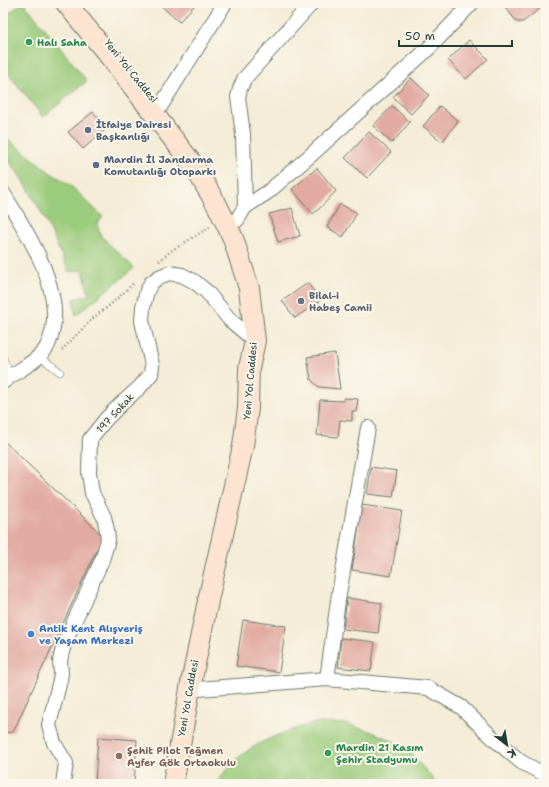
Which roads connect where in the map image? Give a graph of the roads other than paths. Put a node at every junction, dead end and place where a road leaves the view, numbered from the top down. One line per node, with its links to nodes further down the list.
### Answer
1 (66, 3): 9 (main road, Yeni Yol Caddesi)
2 (77, 3): 6 (main road, Yeni Yol Caddesi)
3 (225, 3): 6 (street)
4 (312, 3): 8 (street)
5 (472, 3): 8 (street)
6 (160, 107): 8 (main road, Yeni Yol Caddesi)
7 (3, 193): 11 (street)
8 (241, 213): 16 (main road, Yeni Yol Caddesi)
9 (255, 341): 18 (street, 197 Sokak); 19 (main road, Yeni Yol Caddesi)
10 (3, 358): 13 (lane)
11 (44, 360): 12 (lane); 13 (street)
12 (60, 372)
13 (6, 379)
14 (368, 428): 15 (street)
15 (328, 678): 16 (street); 17 (street)
16 (198, 688): 20 (main road, Yeni Yol Caddesi)
17 (544, 770)
18 (63, 784)
19 (173, 784)
20 (180, 784)

